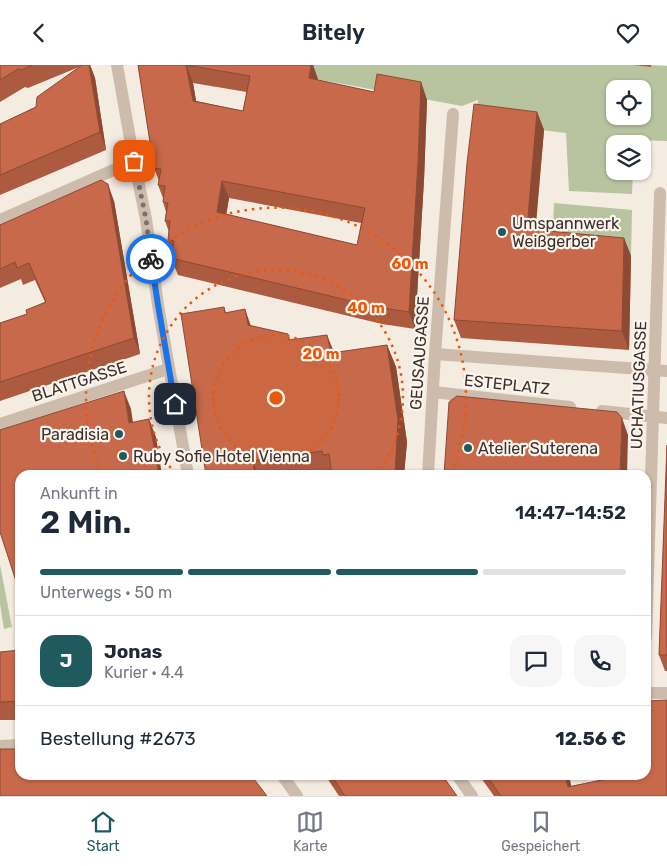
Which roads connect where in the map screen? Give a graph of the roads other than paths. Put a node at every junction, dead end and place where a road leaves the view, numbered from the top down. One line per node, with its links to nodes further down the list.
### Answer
1 (117, 65): 3 (street)
2 (453, 114): 6 (street, GEUSAUGASSE)
3 (134, 161): 5 (street); 7 (street)
4 (660, 193): 8 (street, UCHATIUSGASSE)
5 (0, 220)
6 (435, 354): 8 (street, ESTEPLATZ); 9 (street, GEUSAUGASSE)
7 (168, 369): 12 (street, BLATTGASSE); 13 (street)
8 (661, 370): 10 (street, UCHATIUSGASSE)
9 (433, 392): 10 (street, ESTEPLATZ); 14 (street, GEUSAUGASSE)
10 (654, 417): 11 (street, ESTEPLATZ); 15 (street, UCHATIUSGASSE)
11 (667, 418)
12 (0, 424)
13 (187, 470)
14 (428, 470)
15 (651, 500)
16 (651, 693): 17 (street)
17 (667, 693)
18 (15, 745): 19 (street)
19 (0, 746)
20 (286, 780): 22 (street)
21 (461, 780): 23 (street)
22 (297, 796)
23 (472, 796)

